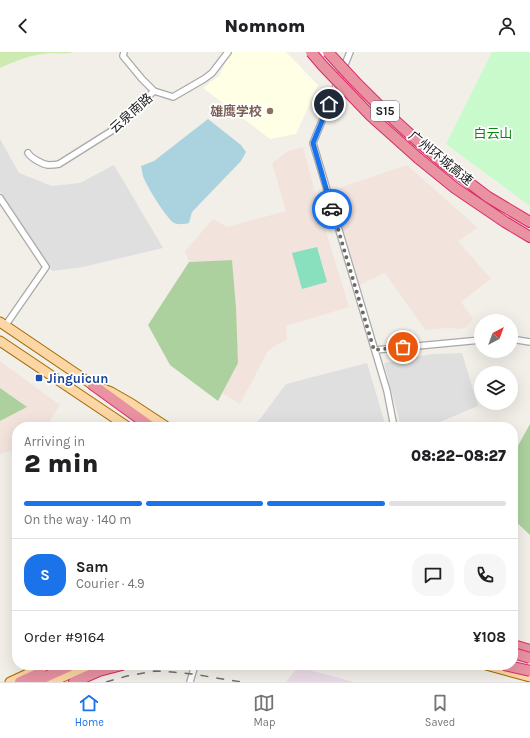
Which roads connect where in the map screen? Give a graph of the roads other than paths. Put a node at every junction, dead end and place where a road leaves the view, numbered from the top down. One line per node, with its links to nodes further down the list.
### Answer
1 (124, 52): 6 (street)
2 (228, 52): 6 (street, 云泉南路)
3 (312, 52): 10 (highway, 广州环城高速 / S15, bridge)
4 (328, 52): 9 (highway, 广州环城高速 / S15, bridge)
5 (349, 52): 16 (street)
6 (154, 91): 7 (street, 云泉南路)
7 (28, 153)
8 (0, 198): 11 (street)
9 (530, 222)
10 (530, 237)
11 (3, 324): 17 (main road)
12 (0, 340): 18 (main road)
13 (518, 340): 15 (street)
14 (474, 341): 16 (street)
15 (530, 342)
16 (374, 350): 21 (street)
17 (93, 385): 19 (highway); 20 (main road)
18 (121, 422)
19 (144, 422)
20 (159, 422)
21 (393, 422)
22 (518, 648): 25 (highway)
23 (518, 650): 27 (highway, bridge)
24 (518, 650): 29 (main road)
25 (530, 650)
26 (518, 658): 28 (highway)
27 (530, 658)
28 (530, 662)
29 (518, 668)
30 (518, 669): 38 (highway, bridge)
31 (36, 670): 40 (main road)
32 (46, 670): 41 (highway)
33 (61, 670): 42 (highway)
34 (79, 670): 43 (main road)
35 (103, 670): 44 (highway)
36 (194, 670): 45 (street)
37 (515, 670): 39 (main road)
38 (530, 671)
39 (530, 677)
40 (10, 682)
41 (20, 682)
42 (34, 682)
43 (51, 682)
44 (74, 682)
45 (190, 682)

